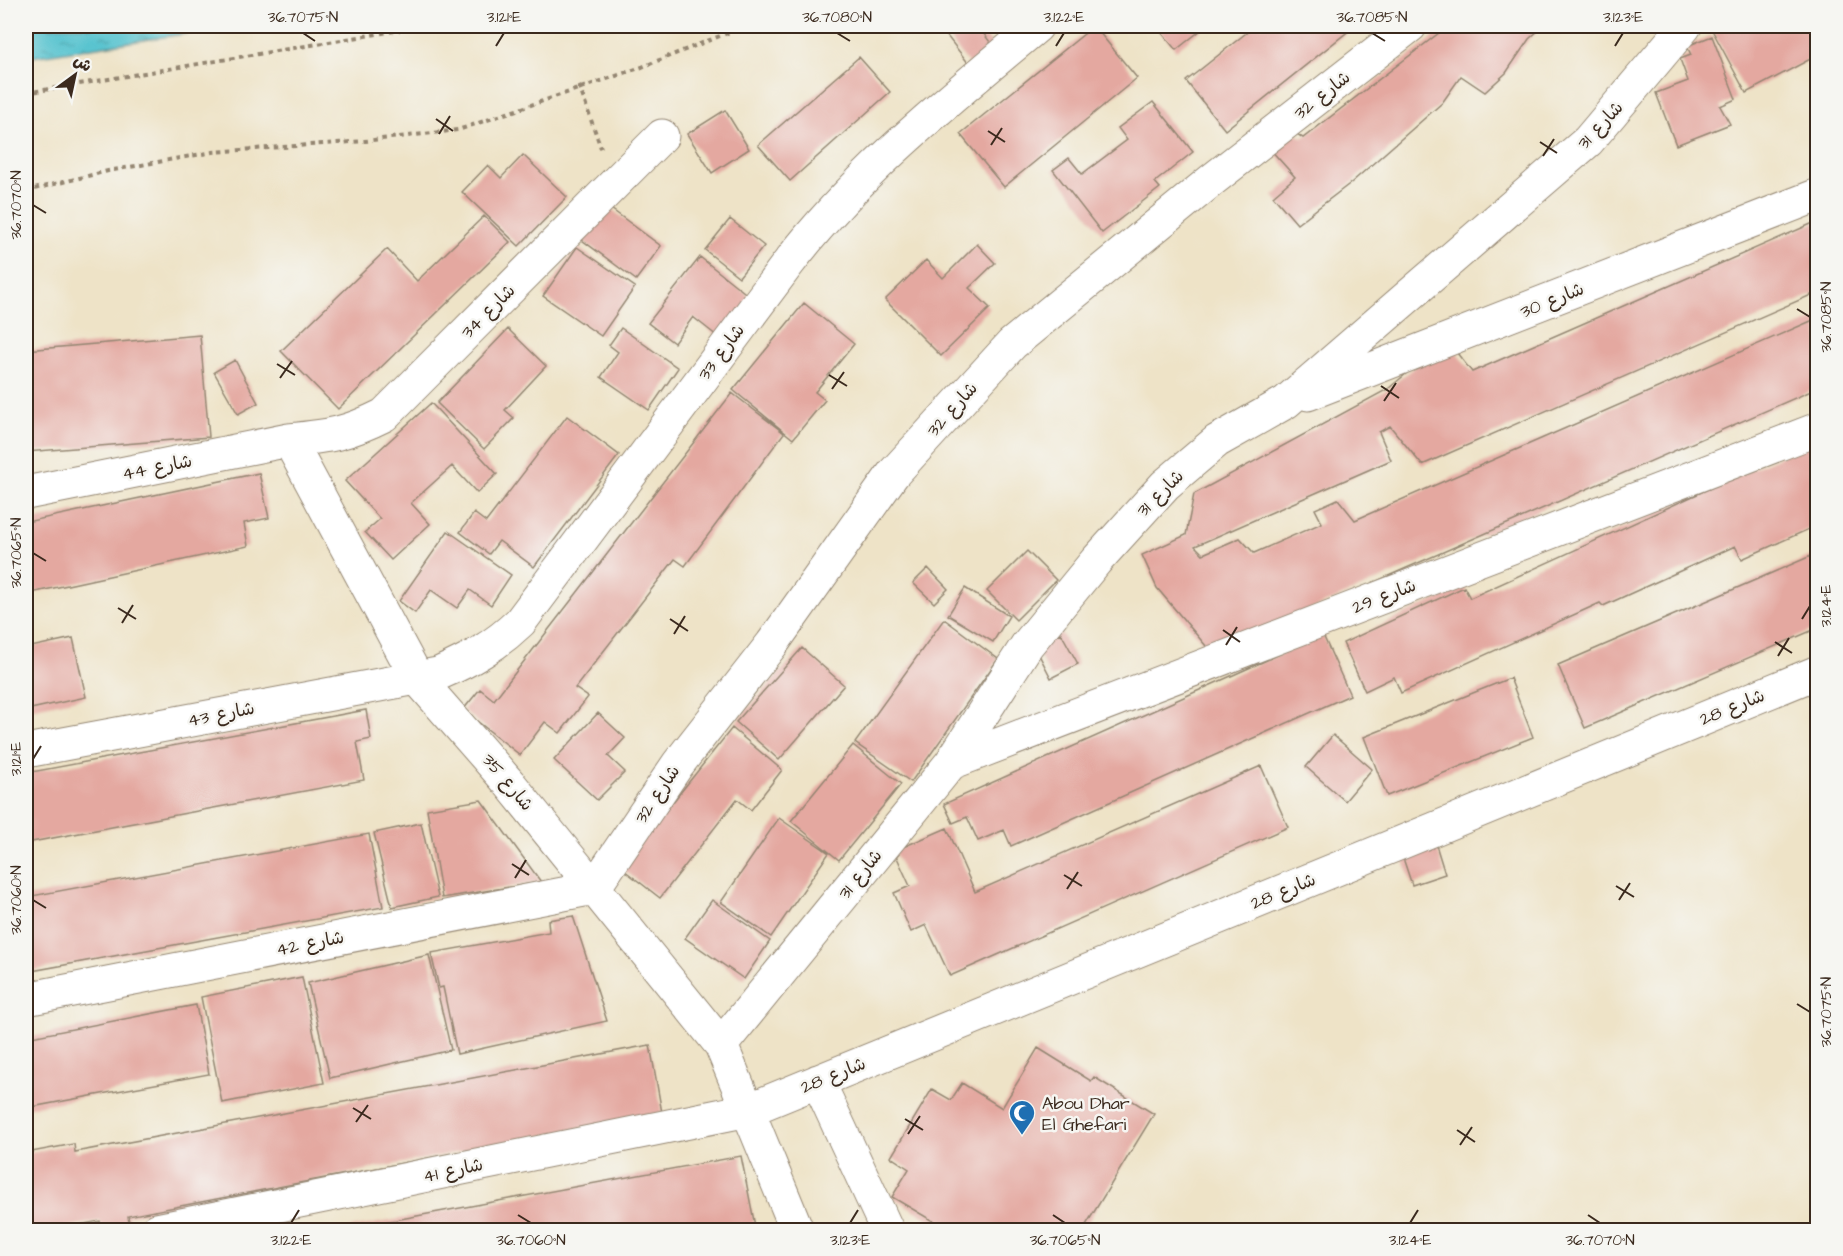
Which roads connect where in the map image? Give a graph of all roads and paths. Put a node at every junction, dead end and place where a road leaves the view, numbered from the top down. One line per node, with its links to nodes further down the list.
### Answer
1 (424, 26): 7 (path)
2 (745, 26): 6 (path)
3 (1037, 26): 17 (street, شارع 33)
4 (1410, 26): 20 (street, شارع 32)
5 (1685, 26): 12 (street, شارع 31)
6 (579, 86): 9 (path); 10 (path)
7 (26, 93)
8 (662, 136): 9 (street, شارع 34)
9 (613, 186): 14 (street, شارع 34)
10 (26, 191)
11 (1818, 195): 12 (street, شارع 30)
12 (1286, 402): 19 (street, شارع 31)
13 (1818, 429): 19 (street, شارع 29)
14 (289, 440): 15 (street, شارع 44); 17 (street, شارع 35)
15 (26, 493)
16 (1818, 672): 23 (street, شارع 28)
17 (417, 678): 18 (street, شارع 43); 20 (street, شارع 35)
18 (26, 751)
19 (951, 763): 22 (street, شارع 31)
20 (594, 888): 21 (street, شارع 42); 22 (street, شارع 35)
21 (26, 999)
22 (721, 1045): 24 (street, شارع 35)
23 (818, 1081): 24 (street, شارع 28); 27 (street)
24 (748, 1110): 25 (street, شارع 41); 26 (street, شارع 35)
25 (157, 1230)
26 (797, 1230)
27 (887, 1230)

